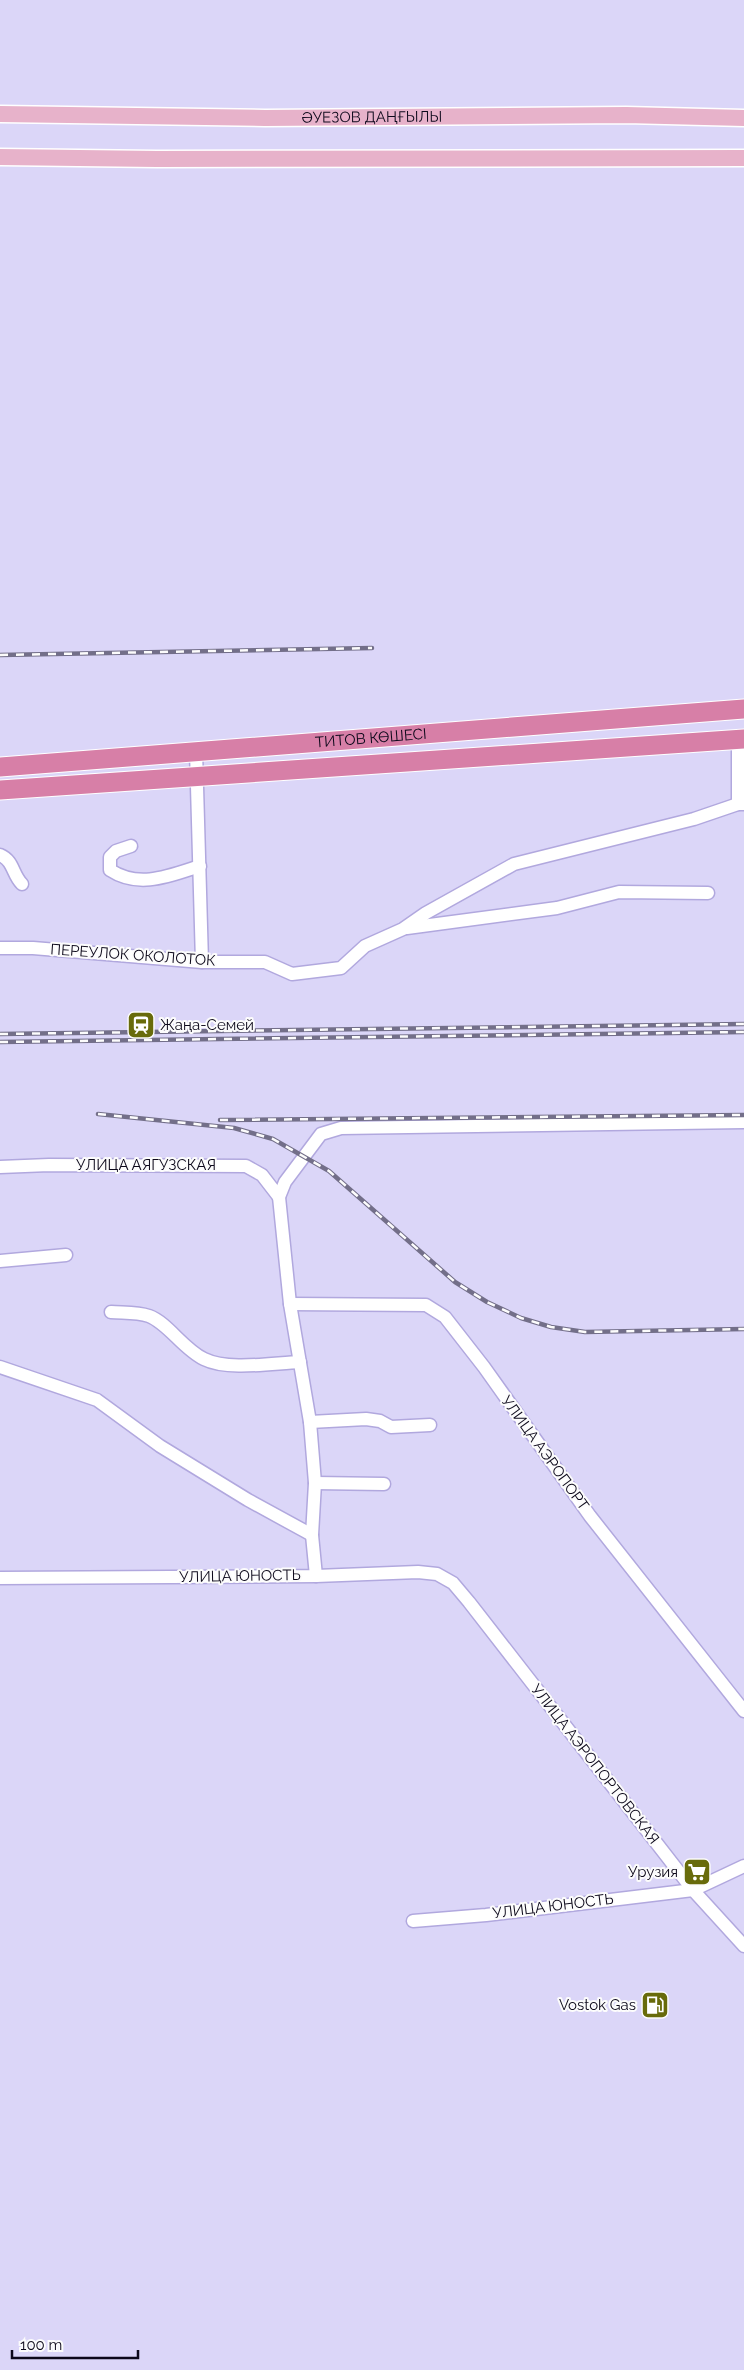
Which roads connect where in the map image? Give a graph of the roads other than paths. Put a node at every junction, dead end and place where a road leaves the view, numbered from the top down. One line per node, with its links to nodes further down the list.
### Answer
1 (0, 114): 2 (main road, ӘУЕЗОВ ДАҢҒЫЛЫ)
2 (744, 118)
3 (0, 158): 4 (main road)
4 (744, 158)
5 (744, 709): 7 (highway, ТИТОВ КӨШЕСІ)
6 (741, 739): 9 (highway, ТИТОВ КӨШЕСІ); 11 (street)
7 (196, 751): 8 (highway, ТИТОВ КӨШЕСІ); 9 (street)
8 (0, 767)
9 (198, 776): 10 (highway, ТИТОВ КӨШЕСІ); 14 (street)
10 (0, 790)
11 (741, 804): 17 (street)
12 (132, 846): 14 (street)
13 (0, 855): 15 (street)
14 (200, 866): 19 (street)
15 (22, 884)
16 (708, 892): 17 (street)
17 (404, 929): 19 (street, ПЕРЕУЛОК ОКОЛОТОК)
18 (0, 948): 19 (street, ПЕРЕУЛОК ОКОЛОТОК)
19 (202, 962)
20 (744, 1122): 22 (street)
21 (0, 1167): 22 (street, УЛИЦА АЯГУЗСКАЯ)
22 (279, 1197): 25 (street)
23 (66, 1256): 24 (street)
24 (0, 1261)
25 (290, 1304): 27 (street); 37 (street, УЛИЦА АЭРОПОРТ)
26 (111, 1312): 27 (street)
27 (300, 1362): 29 (street)
28 (0, 1367): 33 (street)
29 (310, 1422): 30 (street); 31 (street)
30 (430, 1424)
31 (315, 1483): 32 (street); 33 (street)
32 (384, 1484)
33 (312, 1535): 34 (street)
34 (316, 1576): 35 (street, УЛИЦА ЮНОСТЬ); 36 (street, УЛИЦА ЮНОСТЬ)
35 (0, 1578)
36 (469, 1602): 39 (street, УЛИЦА АЭРОПОРТОВСКАЯ)
37 (744, 1711)
38 (744, 1866): 39 (street, УЛИЦА ЮНОСТЬ)
39 (693, 1890): 40 (street, УЛИЦА ЮНОСТЬ); 41 (street, УЛИЦА АЭРОПОРТОВСКАЯ)
40 (413, 1921)
41 (744, 1946)

